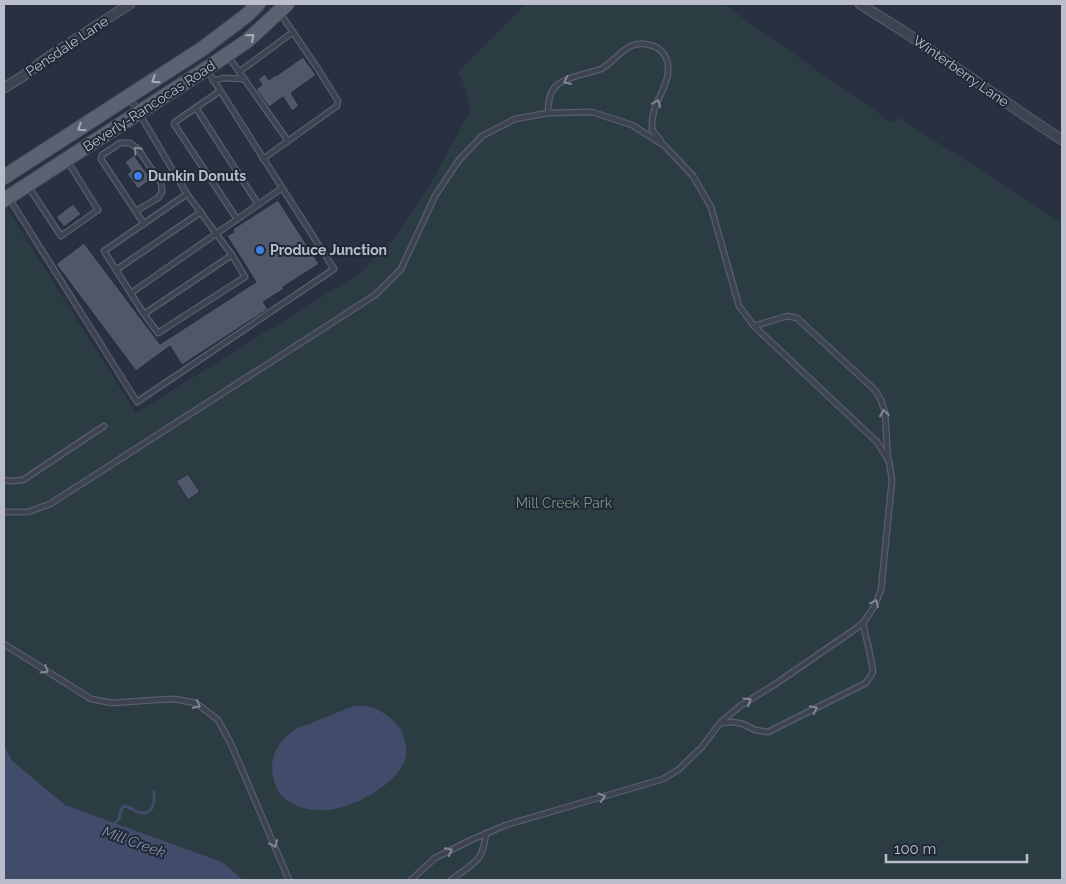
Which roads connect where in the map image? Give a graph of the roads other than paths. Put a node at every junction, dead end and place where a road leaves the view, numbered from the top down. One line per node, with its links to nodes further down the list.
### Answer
1 (130, 4): 10 (street, Pensdale Lane)
2 (258, 4): 12 (main road, Beverly-Rancocas Road, one-way to 12)
3 (860, 4): 16 (street, Winterberry Lane)
4 (283, 8): 5 (lane); 6 (main road, Beverly-Rancocas Road, one-way to 4)
5 (293, 32): 7 (lane); 17 (lane)
6 (227, 55): 7 (lane); 8 (main road, Beverly-Rancocas Road)
7 (239, 72): 9 (lane)
8 (210, 75): 9 (lane); 11 (lane); 14 (main road, Beverly-Rancocas Road)
9 (244, 79): 17 (lane)
10 (4, 88)
11 (220, 91): 13 (lane); 19 (lane)
12 (129, 96): 14 (lane); 21 (main road, Beverly-Rancocas Road, one-way to 21)
13 (196, 108): 26 (lane); 29 (lane)
14 (138, 113): 20 (main road, Beverly-Rancocas Road); 24 (lane)
15 (548, 113): 18 (lane); 18 (lane, one-way to 15); 40 (lane)
16 (1062, 140)
17 (288, 141): 19 (lane)
18 (665, 146): 36 (lane)
19 (263, 159): 23 (lane)
20 (66, 160): 22 (main road, Beverly-Rancocas Road); 22 (lane)
21 (4, 177)
22 (27, 185): 25 (main road, Beverly-Rancocas Road)
23 (282, 188): 25 (lane); 26 (lane)
24 (188, 194): 28 (lane); 30 (lane)
25 (6, 198)
26 (258, 204): 29 (lane)
27 (136, 212): 27 (lane, one-way to 27); 30 (lane)
28 (201, 212): 31 (lane); 33 (lane)
29 (236, 219): 31 (lane)
30 (144, 224): 33 (lane)
31 (216, 233): 32 (lane); 34 (lane)
32 (232, 254): 35 (lane); 35 (lane)
33 (116, 270): 34 (lane)
34 (131, 293): 35 (lane)
35 (144, 314)
36 (754, 326): 38 (lane); 38 (lane, one-way to 36)
37 (104, 426): 39 (lane)
38 (889, 462): 41 (lane, one-way to 38)
39 (4, 480)
40 (4, 512)
41 (863, 623): 43 (lane, one-way to 41); 43 (lane, one-way to 41)
42 (4, 644): 45 (lane, one-way to 45)
43 (720, 723): 44 (lane, one-way to 43)
44 (486, 833): 46 (lane, one-way to 44); 47 (lane)
45 (289, 880)
46 (411, 880)
47 (451, 880)

